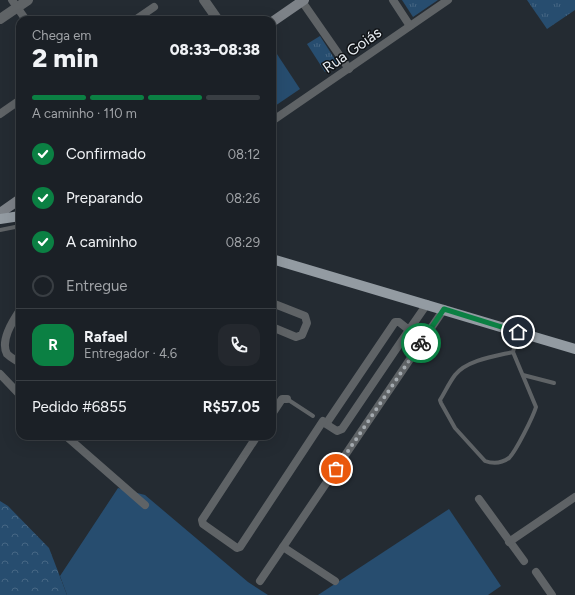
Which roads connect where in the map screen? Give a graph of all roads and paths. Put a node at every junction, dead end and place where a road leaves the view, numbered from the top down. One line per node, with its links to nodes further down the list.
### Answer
1 (28, 0): 6 (street)
2 (204, 0): 10 (street)
3 (303, 0): 12 (main road); 14 (street)
4 (393, 0): 13 (street)
5 (448, 0): 13 (street, Rua Goiás)
6 (15, 4): 8 (street); 11 (street)
7 (154, 7): 9 (street)
8 (23, 16)
9 (141, 16)
10 (215, 16)
11 (0, 19)
12 (276, 19)
13 (410, 26): 14 (street, Rua Goiás)
14 (349, 69): 17 (street, Rua Goiás)
15 (16, 103): 16 (street)
16 (0, 114)
17 (276, 118)
18 (16, 202): 19 (main road)
19 (0, 213)
20 (16, 216): 21 (main road)
21 (0, 219)
22 (16, 227): 23 (lane)
23 (0, 230)
24 (276, 260): 26 (main road)
25 (276, 304): 29 (street)
26 (427, 304): 27 (main road); 30 (street)
27 (444, 309): 31 (main road); 49 (street)
28 (16, 316): 34 (street)
29 (276, 329)
30 (409, 330): 30 (street)
31 (518, 332): 32 (main road); 33 (lane)
32 (575, 349)
33 (513, 352): 36 (lane); 36 (lane)
34 (16, 360)
35 (0, 374): 38 (street)
36 (523, 375): 37 (lane)
37 (554, 383)
38 (16, 391)
39 (287, 399): 40 (street); 41 (lane)
40 (276, 408)
41 (313, 416)
42 (322, 421): 44 (street)
43 (71, 440): 47 (street)
44 (254, 440)
45 (575, 497): 48 (street)
46 (478, 499): 48 (street)
47 (145, 505)
48 (510, 542): 50 (street)
49 (283, 546): 52 (street); 53 (street)
50 (524, 561)
51 (536, 572): 54 (street)
52 (260, 581)
53 (335, 581)
54 (552, 595)

